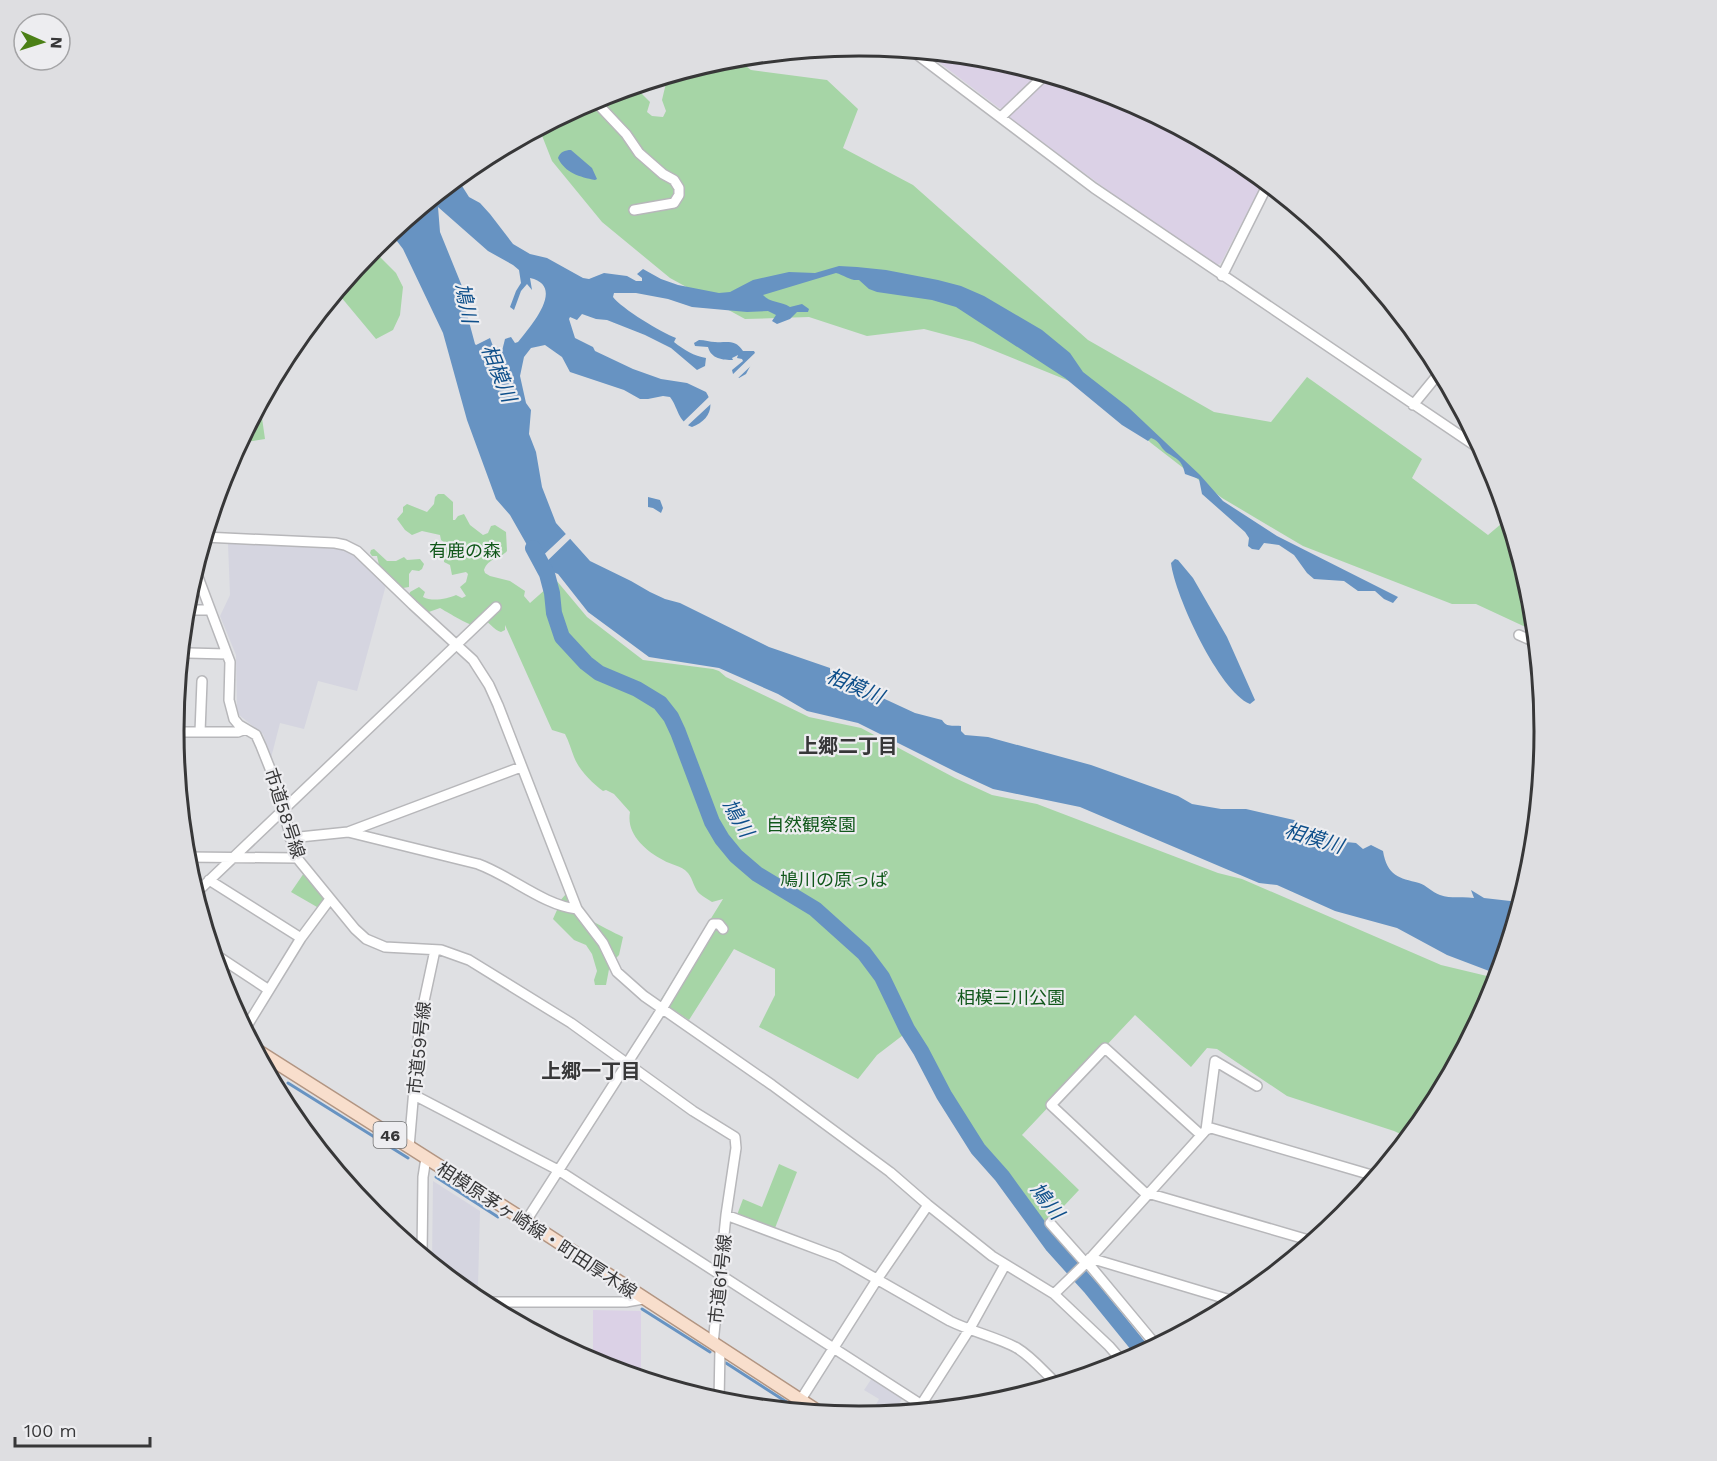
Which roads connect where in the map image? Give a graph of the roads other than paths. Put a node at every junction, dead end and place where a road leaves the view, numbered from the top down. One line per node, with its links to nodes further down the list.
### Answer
1 (923, 59): 4 (street)
2 (1039, 81): 4 (street)
3 (600, 107): 6 (street)
4 (1001, 117): 7 (street)
5 (1264, 191): 7 (street)
6 (634, 210)
7 (1222, 276): 9 (street)
8 (1434, 379): 9 (street)
9 (1413, 405): 10 (street)
10 (1468, 441)
11 (212, 537): 18 (street)
12 (200, 583): 15 (street, 市道58号線)
13 (496, 607): 18 (street)
14 (194, 610): 15 (street)
15 (210, 610): 19 (street, 市道58号線)
16 (1519, 634): 17 (street)
17 (1527, 638)
18 (456, 643): 25 (street); 26 (street)
19 (226, 654): 20 (street); 22 (street, 市道58号線)
20 (194, 656)
21 (205, 687): 24 (street)
22 (246, 729): 24 (street); 26 (street, 市道58号線)
23 (184, 732): 24 (street)
24 (201, 732)
25 (521, 767): 27 (street); 35 (street)
26 (282, 810): 28 (street, 市道58号線); 30 (street)
27 (348, 832): 28 (street); 35 (street)
28 (290, 838): 31 (street, 市道58号線)
29 (195, 857): 30 (street)
30 (233, 858): 31 (street); 32 (street)
31 (297, 858): 34 (street, 市道58号線)
32 (209, 880): 33 (street); 37 (street)
33 (202, 887)
34 (330, 898): 37 (street); 38 (street, 市道58号線)
35 (577, 909): 41 (street)
36 (723, 929): 41 (street)
37 (301, 938): 40 (street)
38 (435, 950): 44 (street, 市道58号線); 46 (street, 市道59号線)
39 (224, 960): 40 (street)
40 (269, 990): 42 (street)
41 (662, 1009): 44 (street); 53 (street)
42 (250, 1021)
43 (268, 1057): 48 (main road, 相模原茅ヶ崎線・町田厚木線 / 46)
44 (627, 1063): 50 (street); 54 (street, 市道61号線)
45 (1257, 1086): 47 (street)
46 (414, 1095): 48 (street, 市道59号線); 50 (street)
47 (1203, 1133): 51 (street); 52 (street); 52 (street)
48 (409, 1147): 49 (main road, 相模原茅ヶ崎線・町田厚木線 / 46)
49 (426, 1158): 55 (main road, 相模原茅ヶ崎線・町田厚木線 / 46); 58 (street)
50 (558, 1170): 55 (street); 61 (street)
51 (1368, 1174)
52 (1149, 1193): 57 (street); 59 (street)
53 (928, 1205): 60 (street); 62 (street)
54 (726, 1215): 61 (street, 市道61号線); 62 (street)
55 (526, 1221): 65 (main road, 相模原茅ヶ崎線・町田厚木線 / 46)
56 (1050, 1223): 59 (street)
57 (1303, 1238)
58 (422, 1245)
59 (1087, 1261): 63 (street); 64 (street); 68 (street)
60 (1005, 1265): 63 (street); 67 (street)
61 (721, 1276): 69 (street, 市道61号線); 70 (street)
62 (878, 1278): 67 (street); 70 (street)
63 (1054, 1294): 71 (street)
64 (1224, 1298)
65 (643, 1299): 66 (street); 69 (main road, 相模原茅ヶ崎線・町田厚木線 / 46)
66 (500, 1302)
67 (969, 1330): 72 (street); 75 (street)
68 (1151, 1339)
69 (716, 1346): 73 (street, 市道61号線); 74 (main road, 相模原茅ヶ崎線・町田厚木線 / 46)
70 (834, 1349): 74 (street); 77 (street)
71 (1116, 1354)
72 (1049, 1377)
73 (718, 1391)
74 (800, 1401): 76 (main road, 相模原茅ヶ崎線・町田厚木線 / 46)
75 (928, 1402)
76 (804, 1403)
77 (918, 1403)

